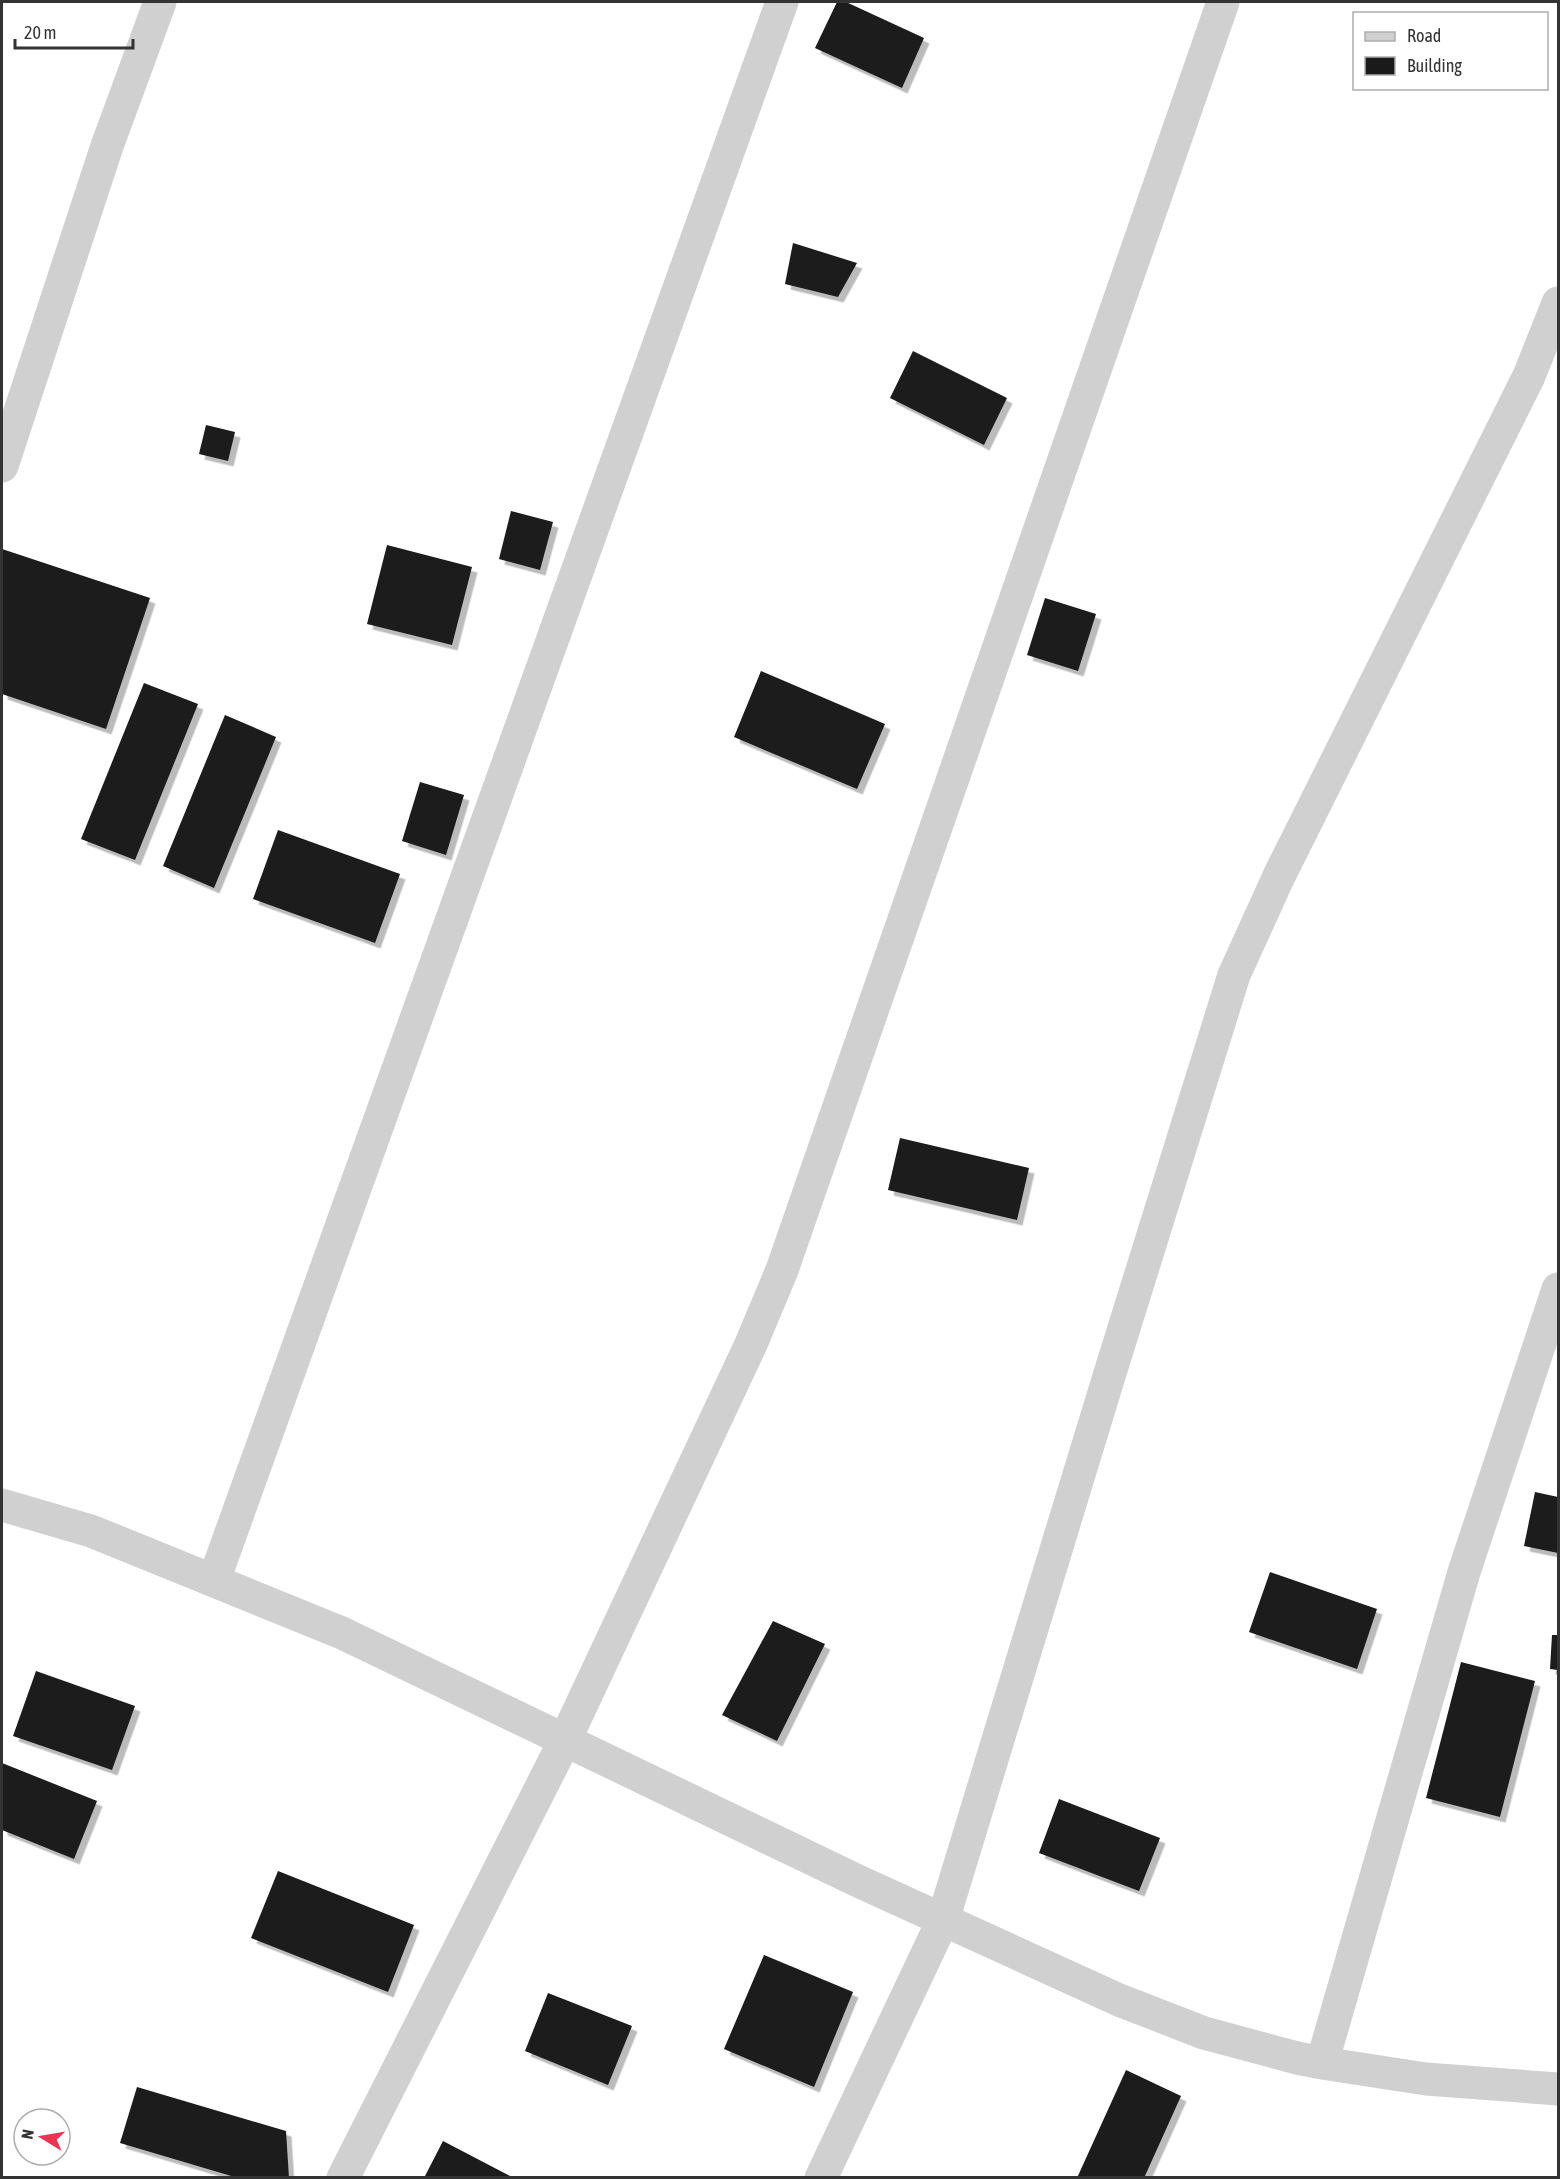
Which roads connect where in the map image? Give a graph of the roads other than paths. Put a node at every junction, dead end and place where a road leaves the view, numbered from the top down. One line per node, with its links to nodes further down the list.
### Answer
1 (160, 2): 5 (street)
2 (782, 2): 8 (street)
3 (1223, 2): 9 (street)
4 (1558, 303): 10 (street)
5 (2, 466)
6 (1558, 1289): 11 (street)
7 (4, 1511): 8 (street)
8 (214, 1580): 9 (street)
9 (565, 1740): 10 (street); 13 (street)
10 (943, 1920): 11 (street); 14 (street)
11 (1322, 2062): 12 (street)
12 (1558, 2089)
13 (343, 2178)
14 (821, 2178)

